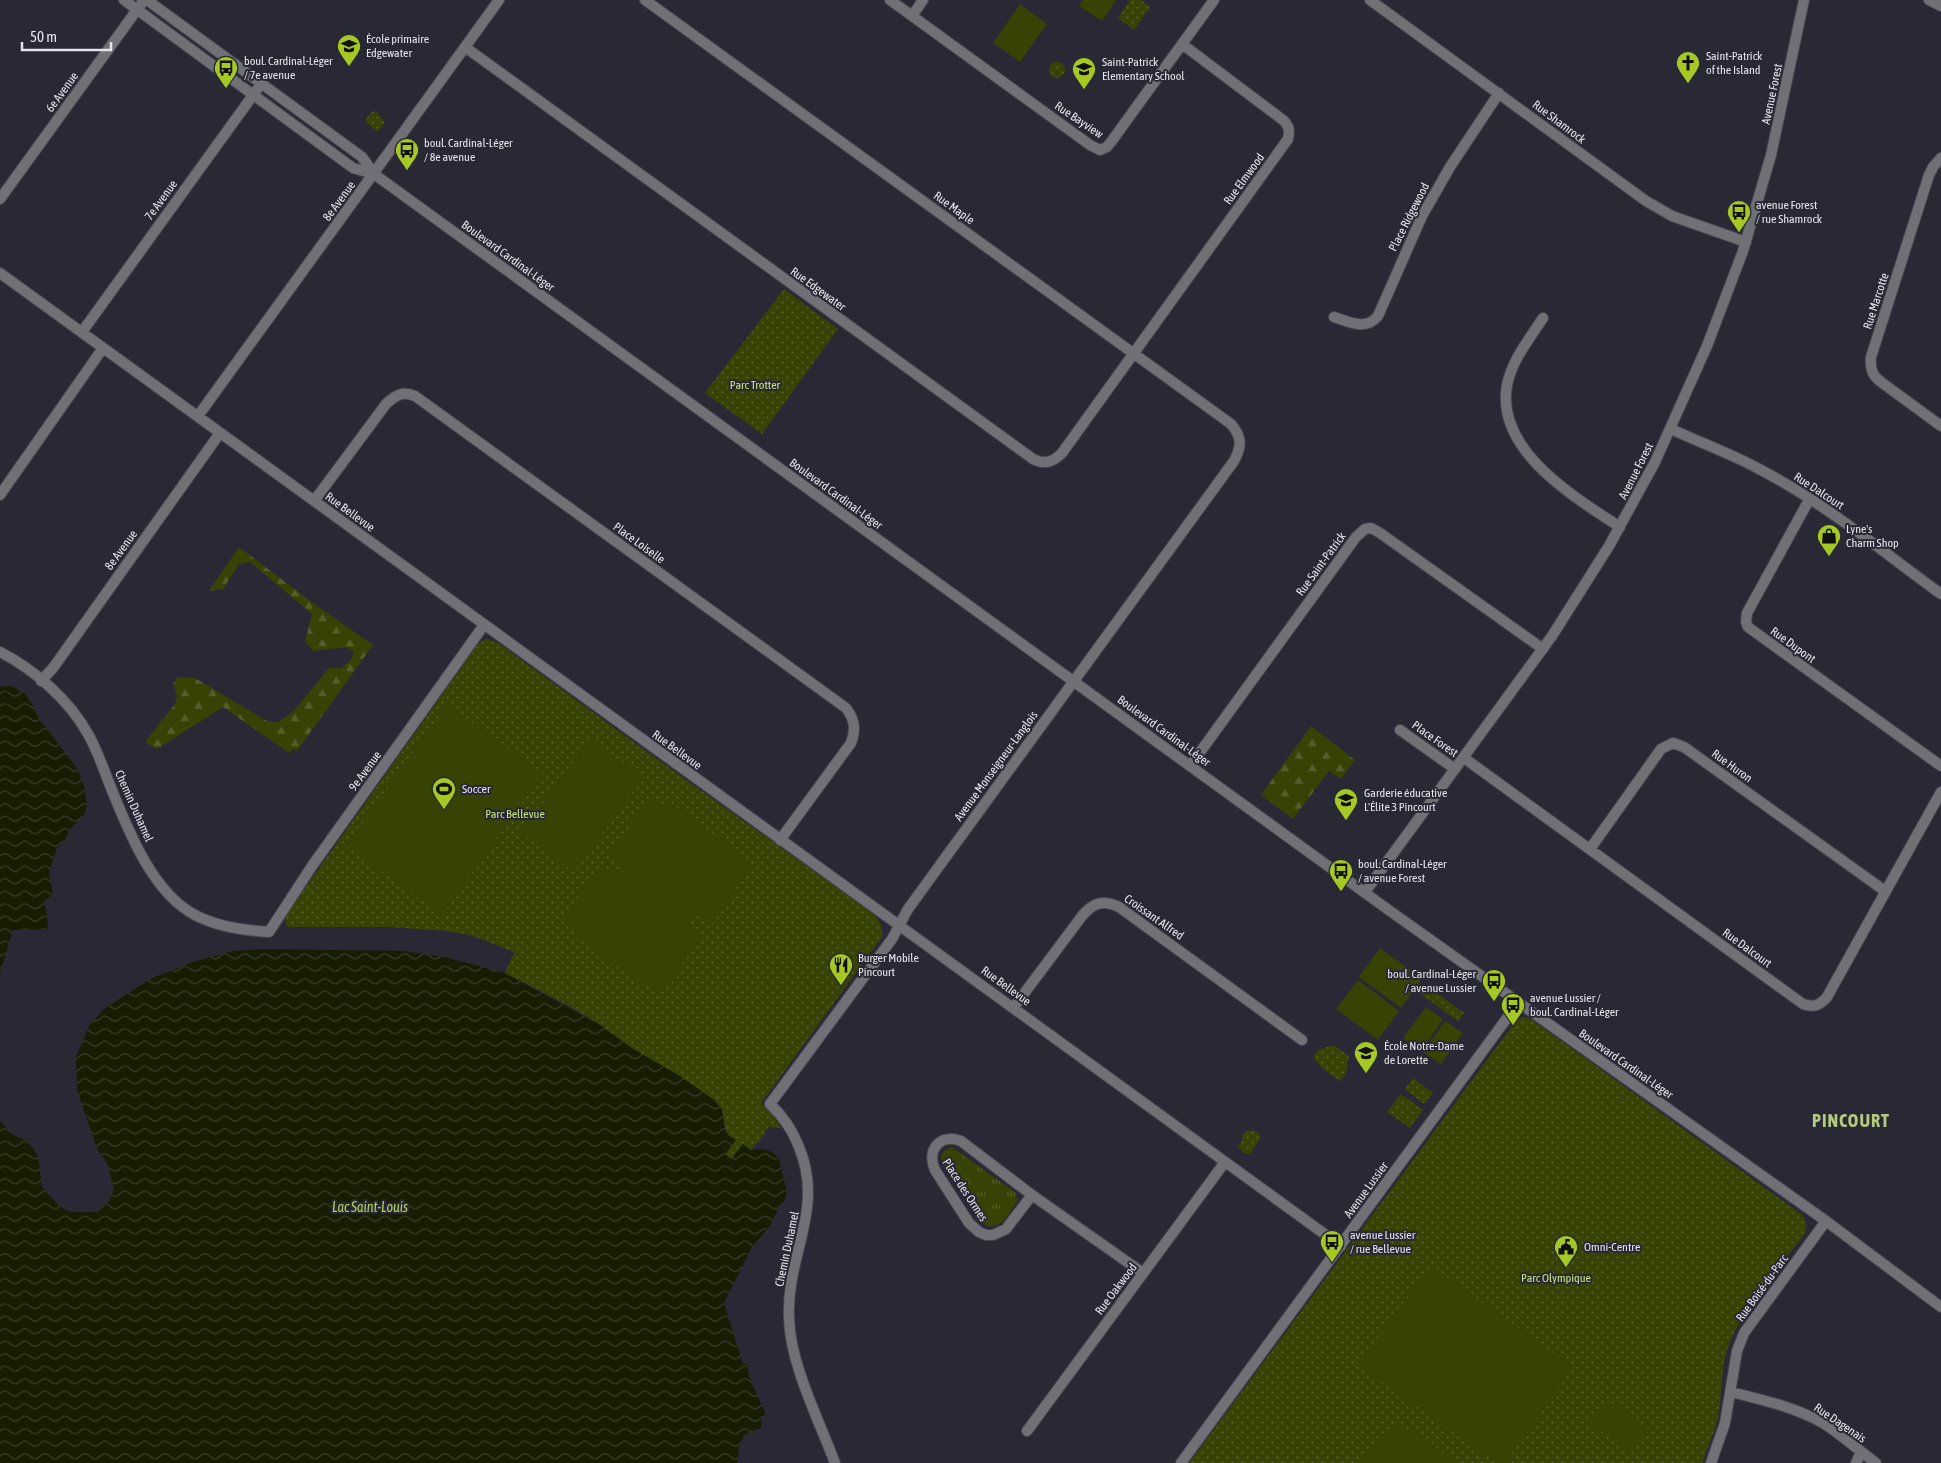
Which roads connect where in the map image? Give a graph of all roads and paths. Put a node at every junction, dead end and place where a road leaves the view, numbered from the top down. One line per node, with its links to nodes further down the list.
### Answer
1 (124, 0): 12 (street, Boulevard Cardinal-Léger)
2 (146, 0): 12 (street, 6e Avenue); 16 (street, Boulevard Cardinal-Léger)
3 (499, 0): 15 (street, 8e Avenue)
4 (645, 0): 28 (street, Rue Maple)
5 (890, 0): 13 (street, Rue Bayview)
6 (923, 0): 13 (street)
7 (1214, 0): 14 (street, Rue Bayview)
8 (1370, 0): 17 (street, Rue Shamrock)
9 (1804, 0): 22 (street, Avenue Forest)
10 (1929, 0): 11 (street)
11 (1941, 6)
12 (137, 9): 18 (street, Boulevard Cardinal-Léger); 21 (street, 6e Avenue)
13 (912, 16): 14 (street, Rue Bayview)
14 (1182, 44): 28 (street, Rue Elmwood)
15 (465, 47): 20 (street, 8e Avenue); 28 (street, Rue Edgewater)
16 (260, 84): 18 (street, 7e Avenue); 20 (street, Boulevard Cardinal-Léger)
17 (1499, 93): 22 (street, Rue Shamrock); 24 (street, Place Ridgewood)
18 (253, 95): 20 (street, Boulevard Cardinal-Léger); 26 (street, 7e Avenue)
19 (1941, 158): 30 (street, Rue Marcotte)
20 (374, 174): 29 (street, 8e Avenue); 43 (street, Boulevard Cardinal-Léger)
21 (0, 199)
22 (1746, 242): 31 (street, Avenue Forest)
23 (0, 273): 26 (street, Rue Bellevue)
24 (1334, 317)
25 (1544, 318): 37 (street)
26 (82, 332): 27 (street, Rue Bellevue)
27 (103, 348): 29 (street, Rue Bellevue); 34 (street)
28 (1133, 353): 33 (street, Rue Maple)
29 (198, 416): 32 (street, Rue Bellevue)
30 (1941, 426)
31 (1670, 429): 35 (street, Rue Dalcourt); 37 (street, Avenue Forest)
32 (220, 433): 36 (street, Rue Bellevue); 42 (street, 8e Avenue)
33 (1241, 442): 43 (street, Avenue Monseigneur-Langlois)
34 (0, 495)
35 (1810, 500): 38 (street, Rue Dalcourt); 47 (street, Rue Dupont)
36 (314, 501): 39 (street, Rue Bellevue); 50 (street, Place Loiselle)
37 (1620, 527): 40 (street, Avenue Forest)
38 (1941, 594)
39 (484, 625): 50 (street, Rue Bellevue); 55 (street, 9e Avenue)
40 (1543, 649): 45 (street, Avenue Forest); 46 (street, Rue Saint-Patrick)
41 (0, 652): 42 (street, Chemin Duhamel)
42 (41, 681): 55 (street, Chemin Duhamel)
43 (1074, 681): 46 (street, Boulevard Cardinal-Léger); 54 (street, Avenue Monseigneur-Langlois)
44 (1400, 730): 48 (street, Place Forest)
45 (1464, 758): 48 (street, Avenue Forest); 51 (street, Rue Dalcourt)
46 (1190, 766): 53 (street, Boulevard Cardinal-Léger)
47 (1941, 766)
48 (1455, 769): 53 (street, Avenue Forest)
49 (1941, 792): 52 (street, Rue Dalcourt)
50 (780, 840): 54 (street, Rue Bellevue)
51 (1590, 849): 52 (street, Rue Huron); 52 (street, Rue Dalcourt)
52 (1885, 891)
53 (1365, 892): 56 (street, Boulevard Cardinal-Léger)
54 (900, 925): 57 (street, Rue Bellevue); 59 (street, Avenue Monseigneur-Langlois)
55 (269, 932)
56 (1518, 1003): 62 (street, Boulevard Cardinal-Léger); 63 (street, Avenue Lussier)
57 (1014, 1007): 58 (street, Croissant Alfred); 60 (street, Rue Bellevue)
58 (1302, 1040)
59 (770, 1104): 69 (street, Chemin Duhamel)
60 (1225, 1162): 63 (street, Rue Bellevue); 64 (street, Rue Oakwood)
61 (1032, 1195): 61 (street, Place des Ormes); 64 (street, Place des Ormes)
62 (1826, 1221): 65 (street, Boulevard Cardinal-Léger); 66 (street, Rue Boisé-du-Parc)
63 (1341, 1246): 70 (street, Avenue Lussier)
64 (1143, 1273): 67 (street, Rue Oakwood)
65 (1941, 1307)
66 (1731, 1392): 68 (street, Rue Dagenais); 71 (street, Rue Boisé-du-Parc)
67 (1027, 1431)
68 (1861, 1452): 72 (street); 73 (street, Rue Dagenais)
69 (835, 1463)
70 (1181, 1463)
71 (1711, 1463)
72 (1856, 1463)
73 (1876, 1463)

